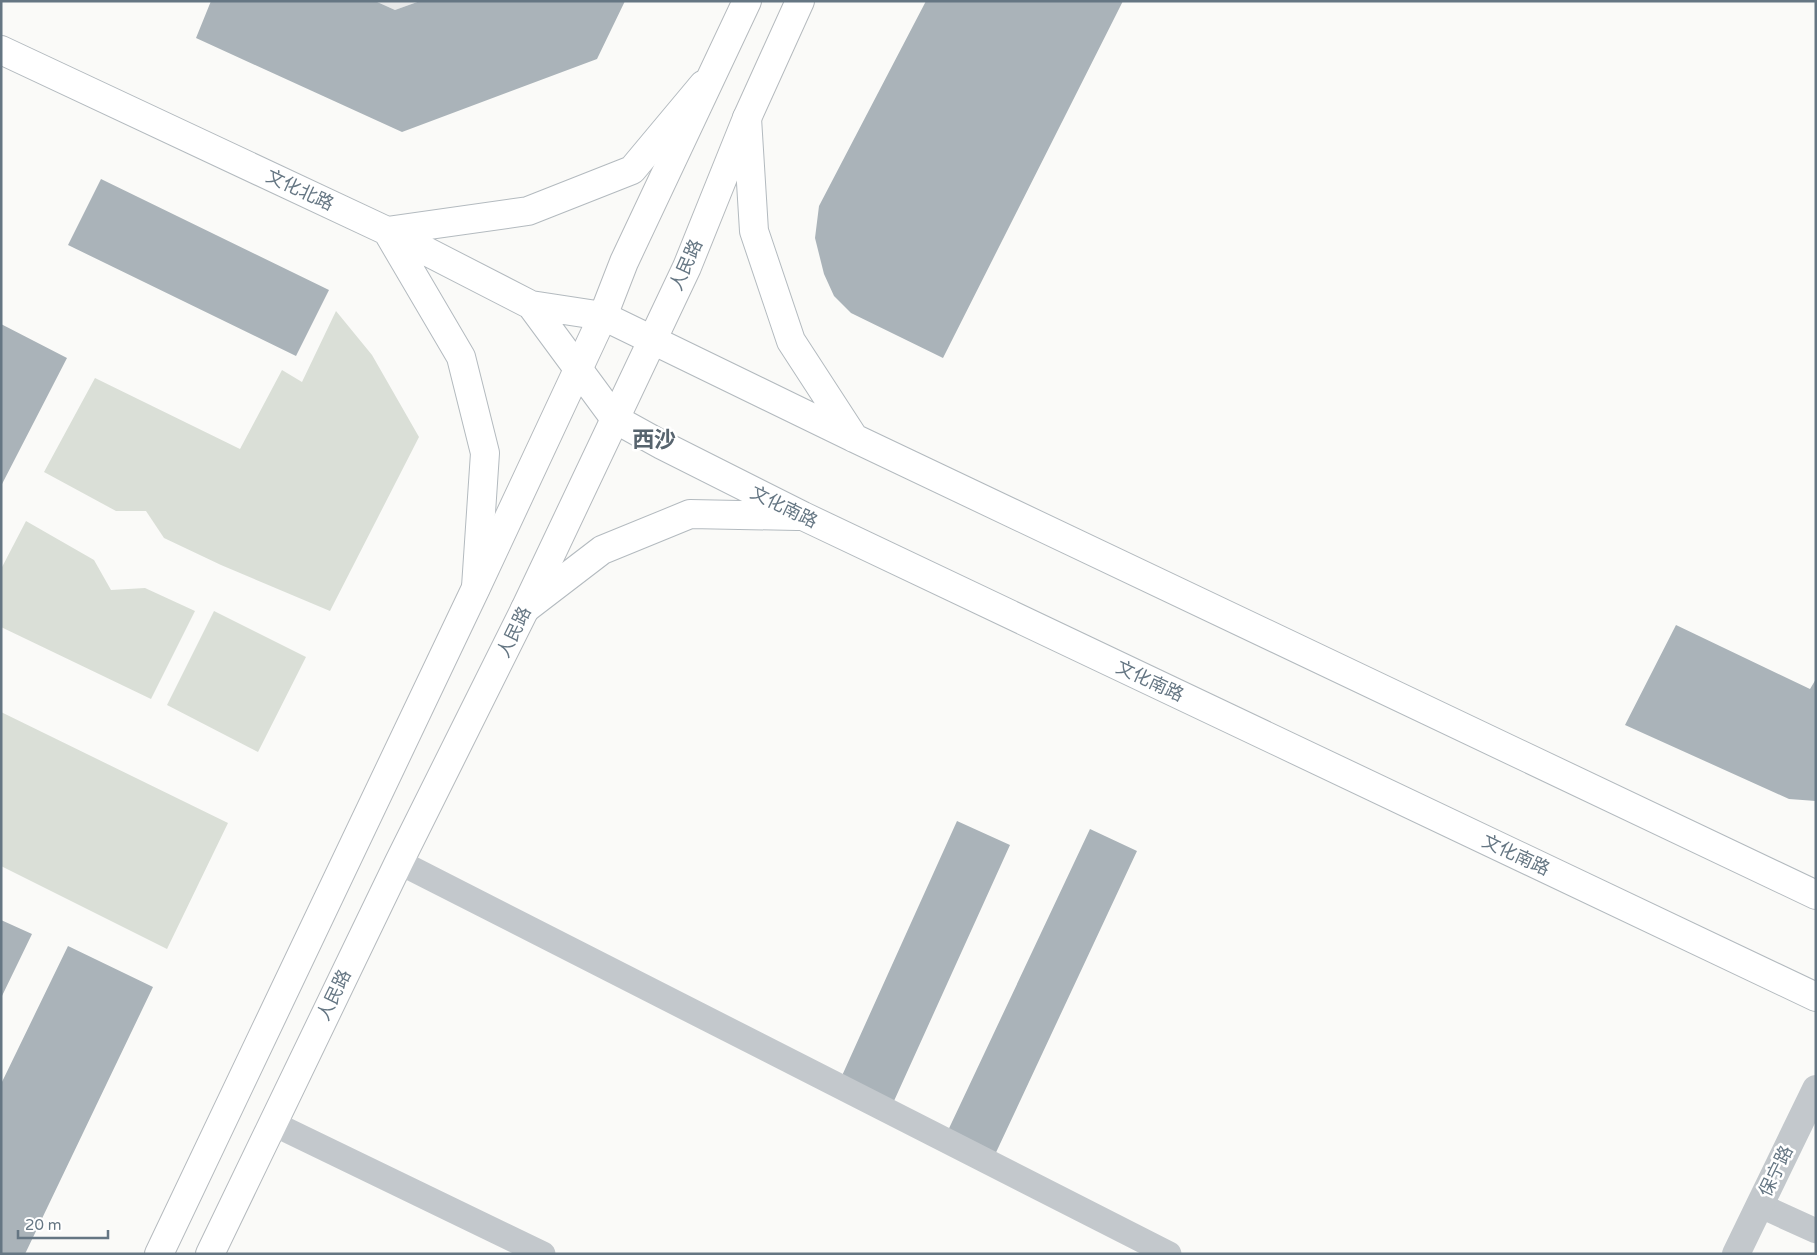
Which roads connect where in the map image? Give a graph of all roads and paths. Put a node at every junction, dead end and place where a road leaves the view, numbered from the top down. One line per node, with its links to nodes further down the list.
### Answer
1 (747, 1): 4 (main road)
2 (800, 1): 5 (main road, 人民路)
3 (1, 50): 6 (main road, 文化北路)
4 (715, 70): 6 (main road); 8 (main road)
5 (747, 118): 9 (main road, 人民路); 10 (main road)
6 (387, 231): 7 (main road, 文化北路); 12 (main road)
7 (531, 305): 8 (main road, 文化北路); 9 (main road, 文化南路)
8 (603, 316): 10 (main road); 12 (main road)
9 (615, 419): 11 (main road, 文化南路); 13 (main road, 人民路)
10 (854, 438): 15 (main road)
11 (803, 516): 13 (main road); 16 (main road, 文化南路)
12 (475, 590): 21 (main road)
13 (525, 609): 14 (main road, 人民路)
14 (399, 862): 18 (main road, 人民路); 24 (street)
15 (1816, 895)
16 (1816, 997)
17 (1816, 1088): 19 (street, 保宁路)
18 (272, 1123): 22 (main road, 人民路); 23 (street)
19 (1759, 1205): 20 (street); 25 (street, 保宁路)
20 (1816, 1231)
21 (159, 1254)
22 (210, 1254)
23 (543, 1254)
24 (1169, 1254)
25 (1736, 1254)

